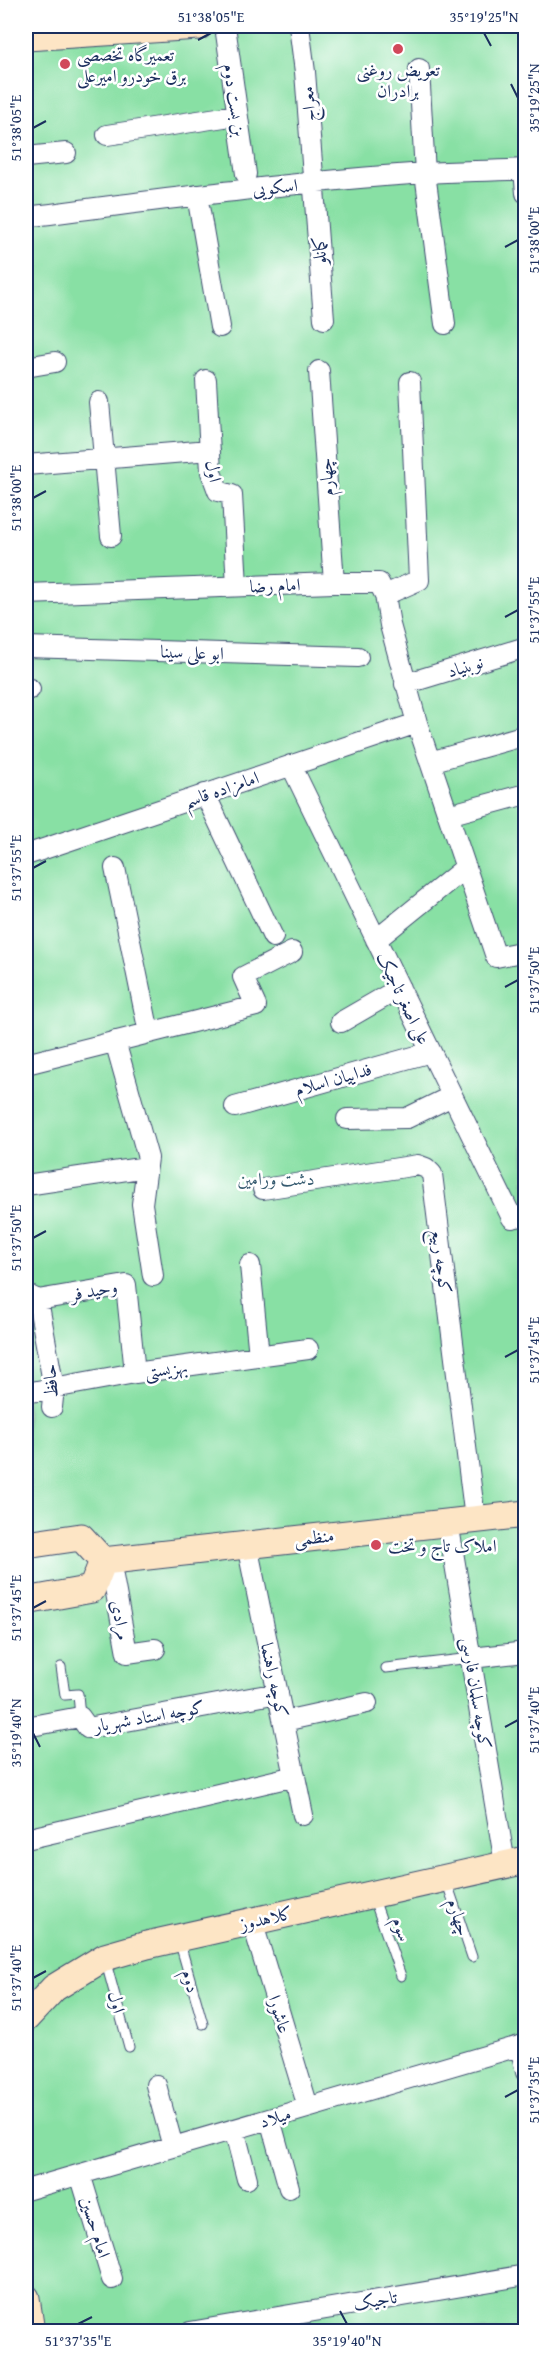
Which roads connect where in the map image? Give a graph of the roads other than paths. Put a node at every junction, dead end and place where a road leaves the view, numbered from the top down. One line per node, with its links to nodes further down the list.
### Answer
1 (199, 26): 4 (street)
2 (225, 26): 6 (street, بن بست دوم)
3 (299, 26): 13 (street, معراج)
4 (26, 37)
5 (418, 69): 11 (street)
6 (237, 115): 7 (street); 12 (street, بن بست دوم)
7 (107, 135)
8 (66, 153): 9 (street)
9 (26, 157)
10 (525, 169): 11 (street, اسکویی); 14 (street)
11 (425, 173): 13 (street, اسکویی); 18 (street)
12 (246, 174)
13 (314, 183): 15 (street, اسکویی); 17 (street, کمانلو)
14 (525, 193)
15 (197, 195): 16 (street, اسکویی); 19 (street)
16 (26, 217)
17 (324, 319)
18 (445, 324)
19 (220, 327)
20 (55, 362): 21 (street)
21 (26, 367)
22 (319, 370): 30 (street, چهارم)
23 (206, 380): 26 (street, اول)
24 (410, 382): 33 (street)
25 (99, 402): 27 (street)
26 (210, 450): 27 (street); 31 (street, اول)
27 (104, 459): 28 (street); 29 (street)
28 (26, 465)
29 (111, 536)
30 (334, 583): 31 (street, امام رضا); 33 (street, امام رضا)
31 (237, 586): 32 (street, امام رضا)
32 (26, 594)
33 (385, 595): 37 (street)
34 (26, 647): 36 (street, ابو علی سینا)
35 (525, 647): 37 (street, نوبنیاد)
36 (358, 657)
37 (405, 684): 38 (street)
38 (417, 723): 40 (street); 41 (street, امامزاده قاسم)
39 (525, 735): 40 (street)
40 (430, 762): 44 (street)
41 (291, 765): 42 (street, امامزاده قاسم); 49 (street, علی اصغر تاجیک)
42 (205, 794): 45 (street, امامزاده قاسم); 48 (street)
43 (525, 794): 44 (street)
44 (448, 815): 46 (street)
45 (26, 855)
46 (466, 867): 49 (street); 50 (street)
47 (115, 868): 54 (street)
48 (273, 937)
49 (376, 940): 52 (street, علی اصغر تاجیک)
50 (525, 951)
51 (292, 952): 54 (street)
52 (400, 988): 53 (street); 56 (street, علی اصغر تاجیک)
53 (341, 1022)
54 (149, 1033): 55 (street)
55 (115, 1041): 57 (street); 61 (street)
56 (431, 1052): 58 (street, علی اصغر تاجیک); 59 (street, فداییان اسلام)
57 (26, 1064)
58 (452, 1096): 60 (street); 64 (street, علی اصغر تاجیک)
59 (235, 1107)
60 (347, 1119)
61 (147, 1167): 62 (street); 66 (street)
62 (26, 1185)
63 (263, 1189): 74 (street, کوچه ربیع)
64 (525, 1215)
65 (250, 1265): 69 (street)
66 (153, 1276)
67 (30, 1298): 70 (street, وحید فر); 72 (street, حافظ)
68 (308, 1349): 69 (street, بهزیستی)
69 (259, 1356): 70 (street, بهزیستی)
70 (134, 1365): 72 (street, بهزیستی)
71 (26, 1393): 72 (street, بهزیستی)
72 (53, 1398)
73 (525, 1514): 74 (street, منظمی)
74 (475, 1519): 75 (street, منظمی)
75 (448, 1522): 77 (street, منظمی); 82 (street, کوچه سلمان فارسی)
76 (26, 1545): 78 (street)
77 (247, 1545): 78 (street, منظمی); 85 (street, کوچه راهنما)
78 (106, 1561): 79 (street); 80 (street, مرادی)
79 (26, 1601)
80 (155, 1649)
81 (525, 1652): 82 (street)
82 (471, 1658): 84 (lane); 93 (street, کوچه سلمان فارسی)
83 (61, 1667): 87 (lane)
84 (386, 1668)
85 (278, 1693): 87 (street, کوچه استاد شهریار); 88 (street, کوچه راهنما)
86 (367, 1703): 88 (street)
87 (80, 1717): 89 (street, کوچه استاد شهریار)
88 (284, 1721): 90 (street, کوچه راهنما)
89 (26, 1727)
90 (295, 1776): 91 (street, کوچه راهنما); 92 (street)
91 (303, 1815)
92 (26, 1839)
93 (515, 1862): 94 (street, کلاهدوز)
94 (446, 1878): 95 (street, کلاهدوز); 99 (lane, چهارم)
95 (373, 1894): 96 (street, کلاهدوز); 100 (lane, سوم)
96 (252, 1921): 97 (street, کلاهدوز); 107 (street, عاشورا)
97 (179, 1938): 98 (street, کلاهدوز); 102 (lane, دوم)
98 (105, 1957): 101 (street, کلاهدوز); 104 (lane, اول)
99 (472, 1957)
100 (401, 1976)
101 (26, 2018)
102 (204, 2024)
103 (523, 2045): 105 (street); 107 (street, میلاد)
104 (129, 2047)
105 (525, 2072)
106 (156, 2085): 110 (street)
107 (308, 2107): 108 (street, میلاد)
108 (270, 2118): 109 (street, میلاد); 113 (street)
109 (234, 2129): 110 (street, میلاد); 112 (street)
110 (173, 2147): 111 (street, میلاد)
111 (80, 2174): 114 (street, میلاد); 116 (street, امام حسین)
112 (247, 2179)
113 (289, 2188)
114 (26, 2190)
115 (525, 2275): 117 (street, تاجیک)
116 (112, 2279)
117 (190, 2331)

